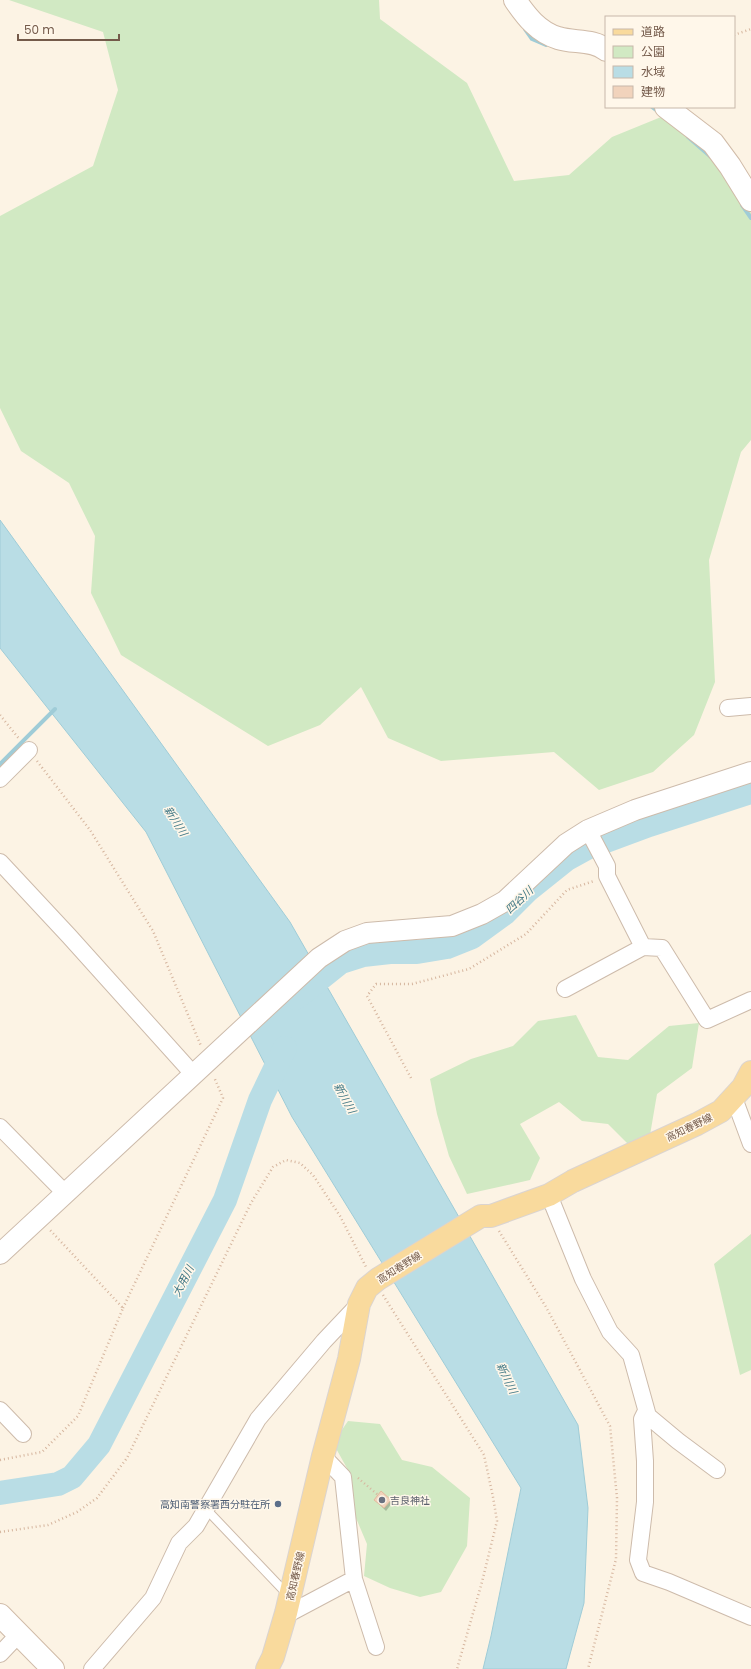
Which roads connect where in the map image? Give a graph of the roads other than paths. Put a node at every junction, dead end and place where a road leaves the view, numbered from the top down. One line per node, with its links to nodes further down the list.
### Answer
1 (515, 0): 2 (main road)
2 (605, 49)
3 (667, 108): 4 (main road)
4 (751, 200)
5 (751, 706): 6 (street)
6 (728, 708)
7 (29, 750): 9 (street)
8 (751, 772): 10 (street)
9 (0, 779)
10 (591, 835): 12 (street); 15 (street)
11 (0, 862): 15 (street)
12 (643, 948): 13 (street); 14 (street)
13 (565, 988)
14 (751, 1000)
15 (201, 1068): 20 (street)
16 (751, 1072): 17 (main road, 高知春野線)
17 (734, 1098): 19 (street); 21 (main road, 高知春野線)
18 (0, 1127): 20 (street)
19 (751, 1144)
20 (65, 1193): 22 (street)
21 (550, 1195): 23 (main road, 高知春野線); 25 (street)
22 (0, 1254)
23 (359, 1304): 27 (main road, 高知春野線); 29 (street)
24 (0, 1410): 26 (street)
25 (646, 1411): 28 (street); 33 (street)
26 (23, 1434)
27 (323, 1456): 30 (street); 31 (main road, 高知春野線)
28 (717, 1470)
29 (206, 1509): 31 (lane); 38 (street)
30 (354, 1579): 31 (street); 35 (street)
31 (288, 1605): 39 (main road, 高知春野線)
32 (0, 1615): 34 (main road)
33 (751, 1617)
34 (16, 1637): 36 (street); 37 (main road)
35 (376, 1647)
36 (0, 1654)
37 (53, 1669)
38 (92, 1669)
39 (267, 1669)

